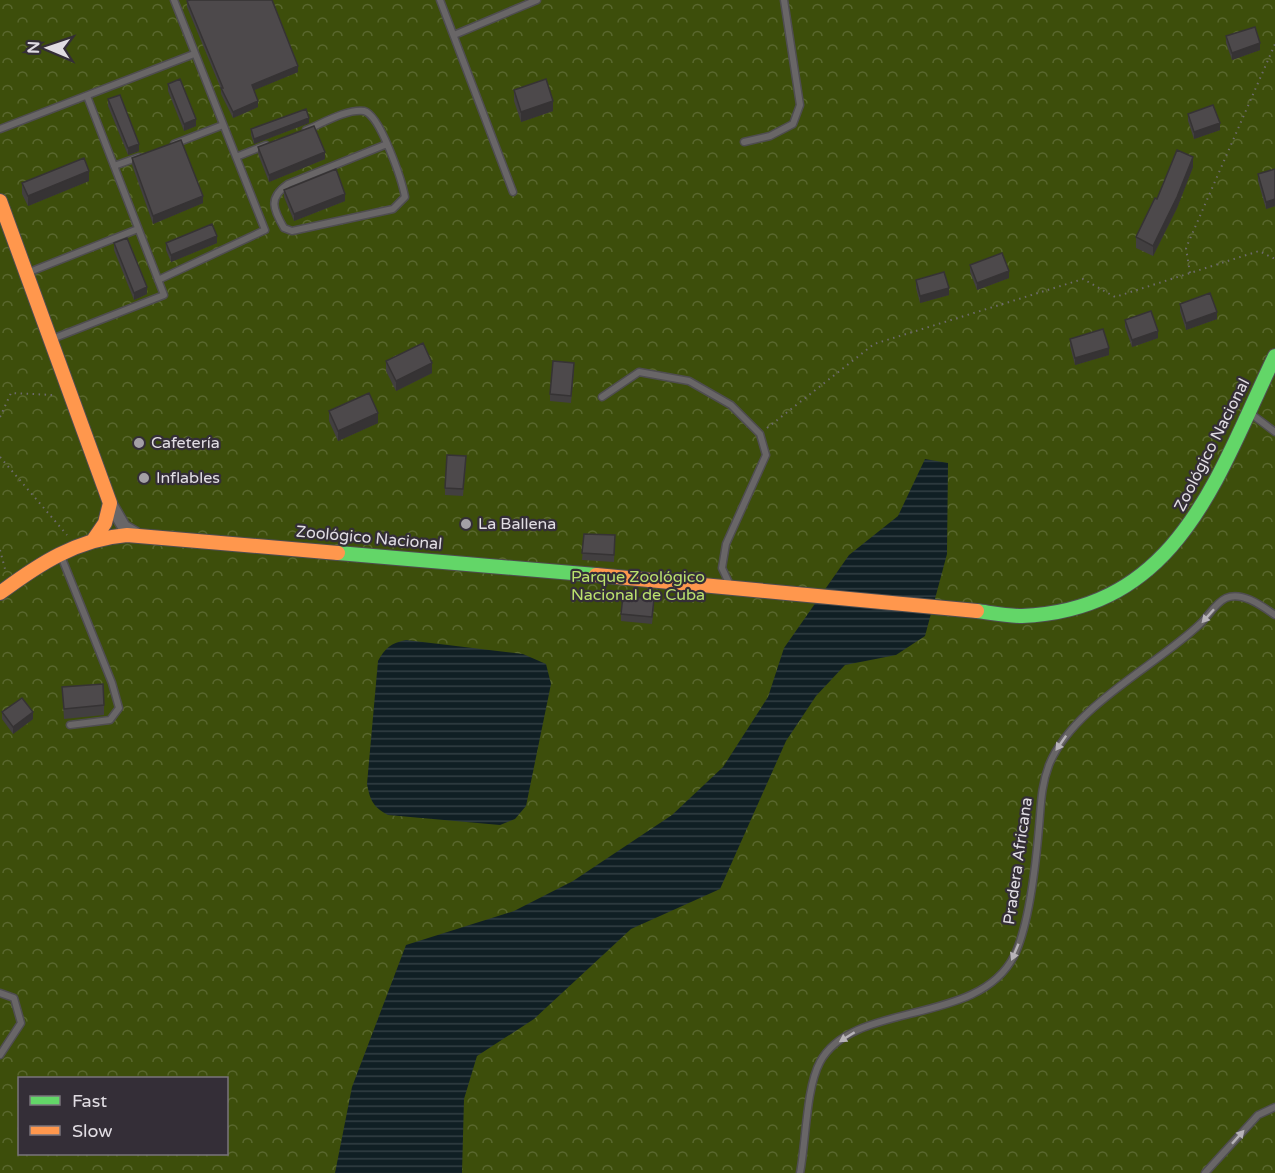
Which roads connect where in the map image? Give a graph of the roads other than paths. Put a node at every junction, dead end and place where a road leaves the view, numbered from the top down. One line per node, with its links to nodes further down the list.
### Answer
1 (174, 0): 6 (lane)
2 (440, 0): 5 (lane)
3 (537, 0): 5 (lane)
4 (784, 0): 12 (lane)
5 (454, 35): 18 (lane)
6 (194, 54): 7 (lane); 8 (lane)
7 (87, 96): 9 (lane); 17 (lane)
8 (223, 125): 14 (lane); 16 (lane)
9 (0, 129)
10 (300, 132): 13 (lane)
11 (279, 140): 16 (lane)
12 (744, 142)
13 (387, 144): 13 (lane)
14 (168, 146)
15 (147, 154): 17 (lane)
16 (236, 157): 22 (lane)
17 (114, 166): 20 (lane)
18 (513, 192)
19 (0, 201): 21 (street)
20 (138, 229): 21 (lane); 22 (lane)
21 (27, 273): 23 (street)
22 (158, 280): 23 (lane)
23 (51, 340): 28 (street)
24 (1275, 356): 26 (street, Zoológico Nacional)
25 (602, 397): 32 (lane)
26 (1247, 411): 27 (lane); 32 (street, Zoológico Nacional)
27 (1275, 432)
28 (110, 503): 29 (street); 30 (street)
29 (144, 537): 30 (street, Zoológico Nacional); 32 (street, Zoológico Nacional)
30 (94, 539): 31 (street, Zoológico Nacional)
31 (61, 554): 33 (street, Zoológico Nacional); 35 (lane)
32 (731, 586)
33 (5, 590)
34 (1275, 615): 39 (lane, Pradera Africana, one-way to 39)
35 (70, 725)
36 (0, 993): 37 (lane)
37 (0, 1055)
38 (1275, 1107): 40 (lane, one-way to 38)
39 (800, 1173)
40 (1205, 1173)

